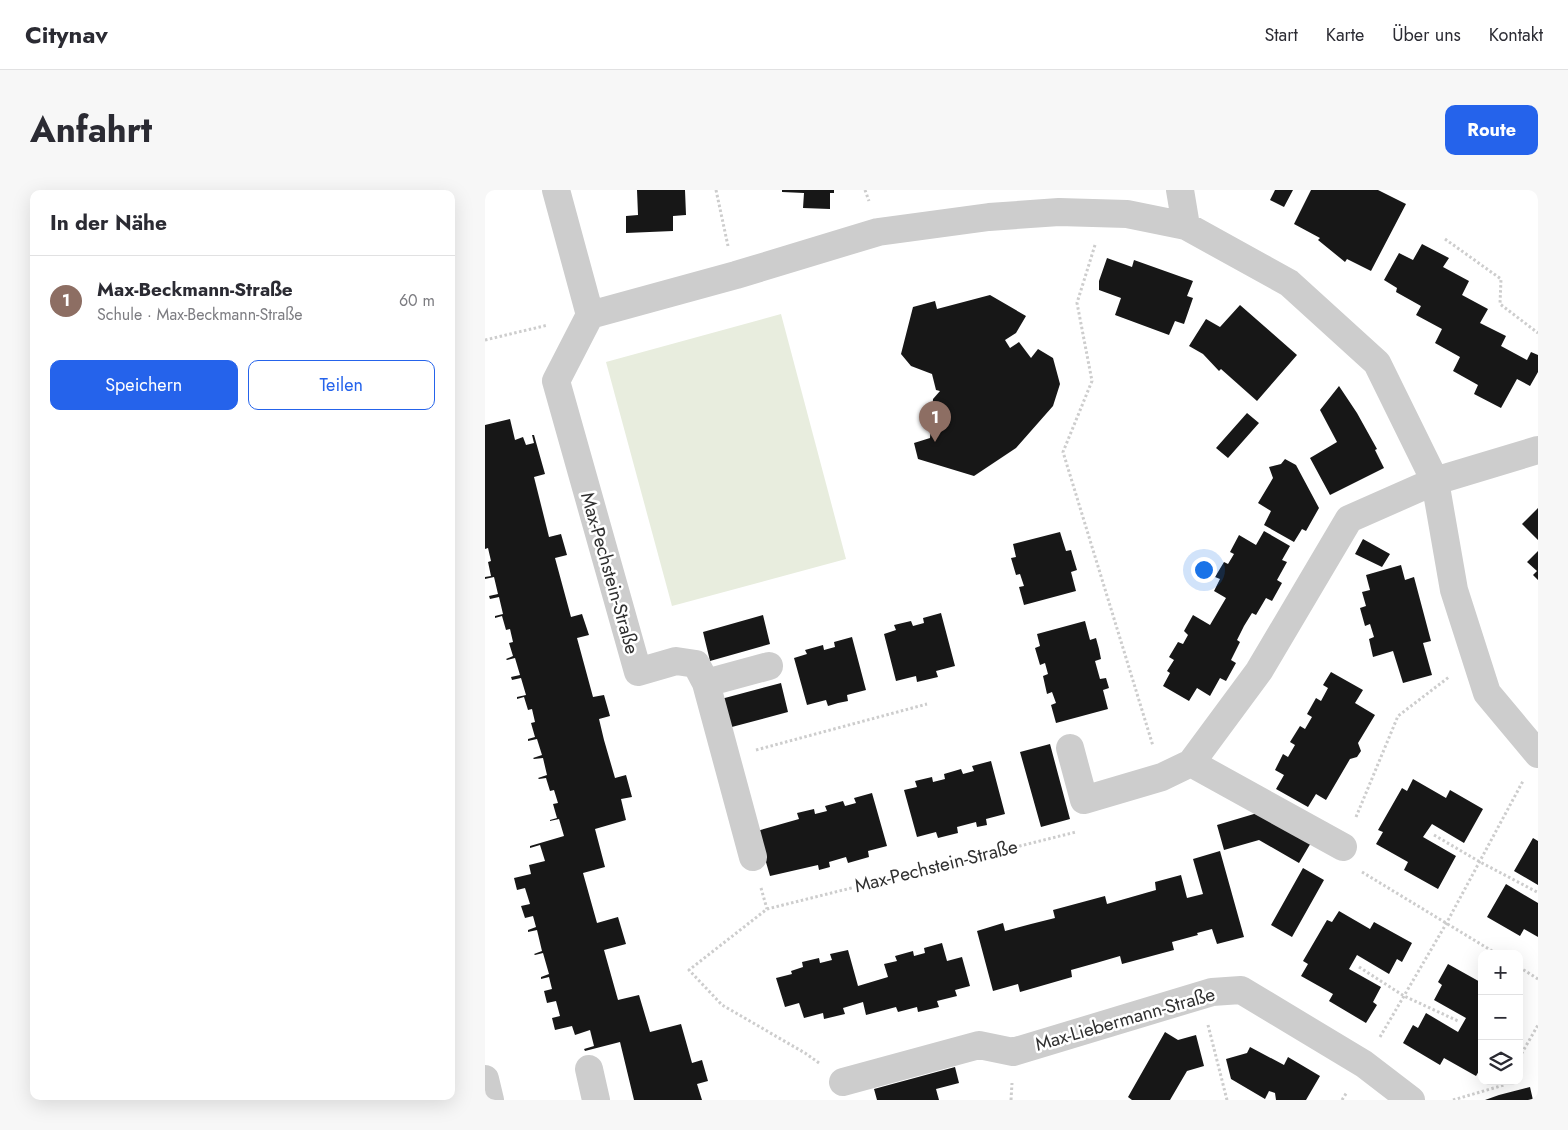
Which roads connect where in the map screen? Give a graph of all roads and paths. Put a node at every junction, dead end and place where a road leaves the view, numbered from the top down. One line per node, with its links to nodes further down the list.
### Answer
1 (556, 190): 8 (street)
2 (716, 190): 7 (path)
3 (1180, 190): 5 (street)
4 (1102, 213): 5 (street); 7 (street); 21 (path)
5 (1186, 226): 12 (street)
6 (1445, 239): 9 (path)
7 (736, 275): 8 (street)
8 (590, 315): 10 (path); 15 (street, Max-Pechstein-Straße)
9 (1538, 333)
10 (485, 340)
11 (1538, 450): 12 (street)
12 (1435, 482): 13 (street); 20 (street)
13 (1475, 657): 18 (street); 24 (path)
14 (769, 666): 15 (street)
15 (706, 683): 19 (street, Max-Pechstein-Straße)
16 (927, 704): 19 (path)
17 (1070, 748): 21 (street)
18 (1538, 754): 26 (path)
19 (726, 759): 25 (street, Max-Pechstein-Straße)
20 (1191, 763): 21 (street); 24 (street)
21 (1157, 779)
22 (1083, 830): 41 (path, Max-Pechstein-Straße)
23 (1434, 835): 26 (path)
24 (1343, 847): 28 (path)
25 (753, 857)
26 (1479, 862): 27 (path); 28 (path)
27 (1537, 892)
28 (1446, 924): 29 (path); 34 (path)
29 (1490, 950)
30 (1359, 966): 34 (path)
31 (1523, 970): 32 (path)
32 (1538, 979)
33 (1201, 996): 41 (street, Max-Liebermann-Straße); 45 (path); 46 (street, Max-Liebermann-Straße)
34 (1404, 996): 35 (path); 36 (path)
35 (1389, 1022)
36 (1457, 1022)
37 (1538, 1025): 38 (path)
38 (1523, 1051)
39 (589, 1069): 44 (street)
40 (485, 1079): 43 (street)
41 (843, 1082)
42 (1501, 1085): 47 (path)
43 (490, 1100)
44 (597, 1100)
45 (1227, 1100)
46 (1411, 1100)
47 (1453, 1100)

